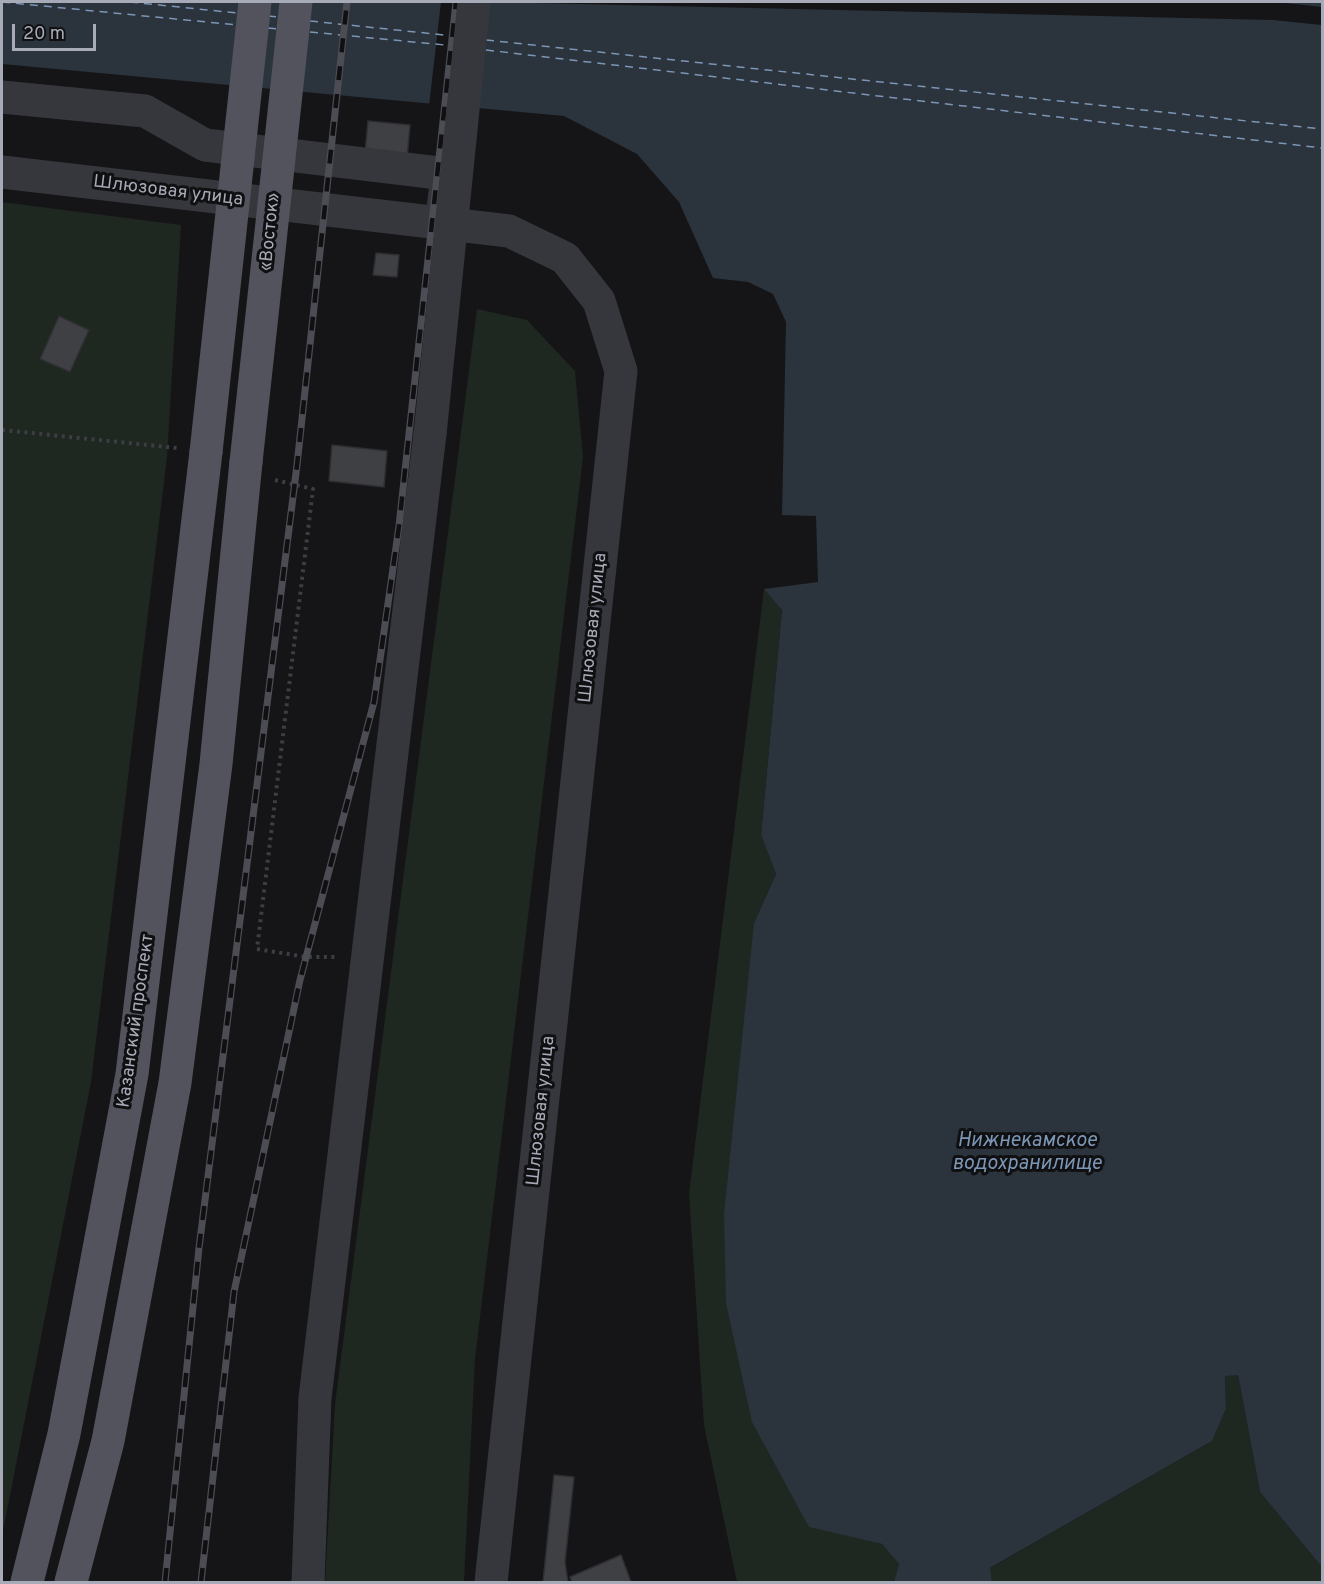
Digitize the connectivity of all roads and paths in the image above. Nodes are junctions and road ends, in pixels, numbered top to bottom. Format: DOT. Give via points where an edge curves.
graph roads {
  1 [pos="255,2"];
  2 [pos="296,2"];
  3 [pos="474,2"];
  4 [pos="2,97"];
  5 [pos="263,152"];
  6 [pos="2,172"];
  7 [pos="244,201"];
  8 [pos="441,224"];
  9 [pos="2,430"];
  10 [pos="193,450"];
  11 [pos="245,467"];
  12 [pos="337,957"];
  13 [pos="27,1582"];
  14 [pos="71,1582"];
  15 [pos="308,1582"];
  16 [pos="491,1582"];
  1 -- 10 [label="main road, bridge"];
  2 -- 11 [label="main road, «Восток», bridge"];
  3 -- 15 [label="street, bridge" via="430,434 315,1398"];
  4 -- 5 [label="street" via="145,111 205,145"];
  5 -- 7 [label="street" via="249,165"];
  5 -- 8 [label="street" via="447,174"];
  6 -- 7 [label="street, Шлюзовая улица"];
  7 -- 8 [label="street, Шлюзовая улица"];
  8 -- 16 [label="street, Шлюзовая улица" via="509,231 565,258 599,301 621,371"];
  9 -- 10 [label="path"];
  10 -- 13 [label="main road, Казанский проспект" via="132,1074 64,1434"];
  11 -- 12 [label="path" via="313,489 257,949 306,957"];
  11 -- 14 [label="main road" via="216,764 175,1083 108,1441"];
}
